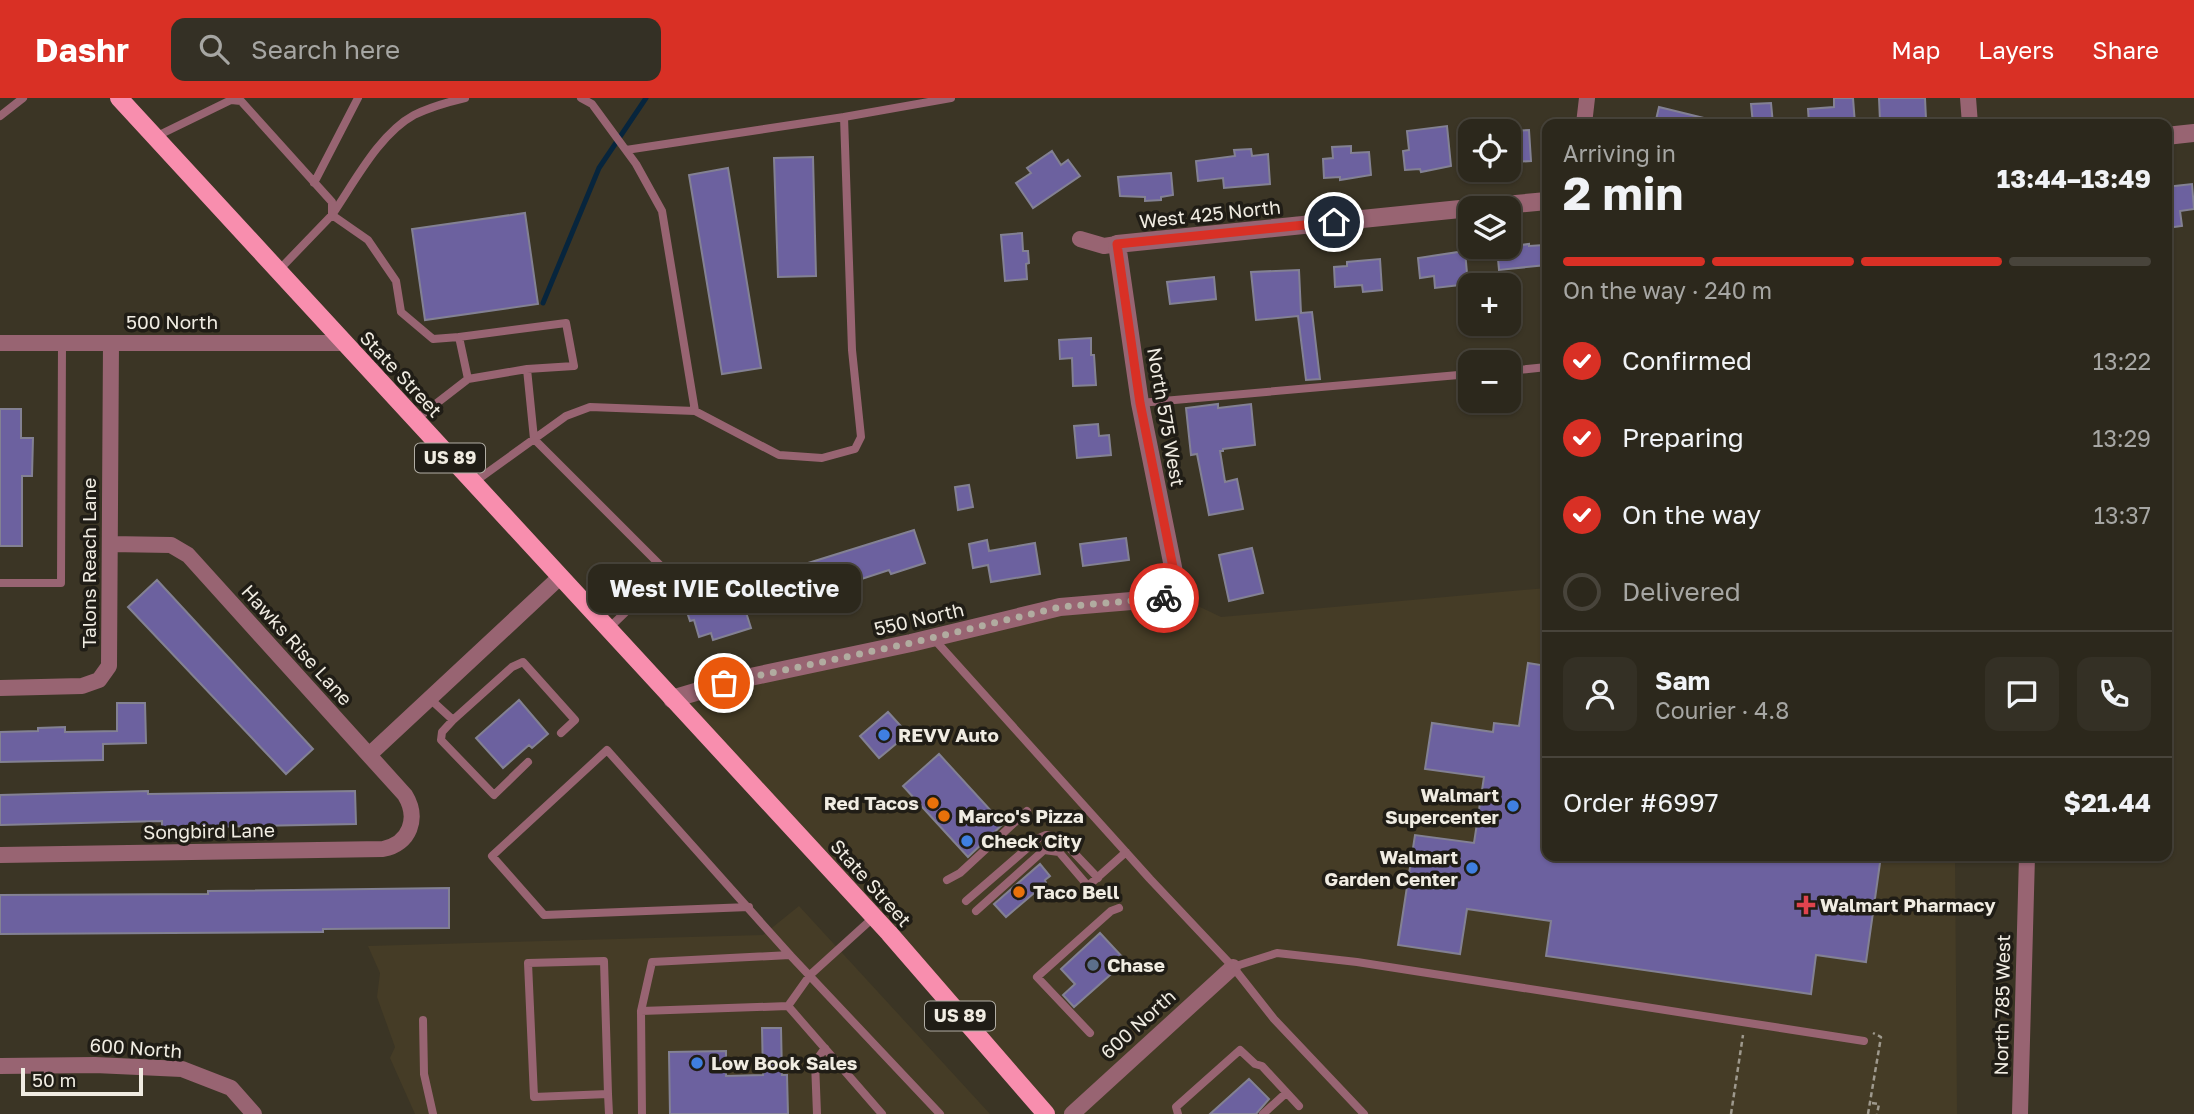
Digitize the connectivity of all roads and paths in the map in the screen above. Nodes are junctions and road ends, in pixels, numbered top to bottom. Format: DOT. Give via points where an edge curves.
graph roads {
  1 [pos="23,98"];
  2 [pos="120,98"];
  3 [pos="358,98"];
  4 [pos="466,98"];
  5 [pos="581,98"];
  6 [pos="951,98"];
  7 [pos="1587,98"];
  8 [pos="1968,98"];
  9 [pos="245,99"];
  10 [pos="0,116"];
  11 [pos="844,117"];
  12 [pos="1585,119"];
  13 [pos="1970,119"];
  14 [pos="2194,133"];
  15 [pos="2172,135"];
  16 [pos="155,137"];
  17 [pos="626,150"];
  18 [pos="314,183"];
  19 [pos="1542,201"];
  20 [pos="1521,203"];
  21 [pos="1458,209"];
  22 [pos="332,215"];
  23 [pos="1080,239"];
  24 [pos="1117,244"];
  25 [pos="278,271"];
  26 [pos="459,337"];
  27 [pos="0,343"];
  28 [pos="62,343"];
  29 [pos="111,343"];
  30 [pos="344,343"];
  31 [pos="1542,368"];
  32 [pos="527,369"];
  33 [pos="1521,370"];
  34 [pos="1458,375"];
  35 [pos="468,379"];
  36 [pos="1140,403"];
  37 [pos="695,411"];
  38 [pos="415,420"];
  39 [pos="534,439"];
  40 [pos="473,483"];
  41 [pos="110,544"];
  42 [pos="560,577"];
  43 [pos="0,583"];
  44 [pos="1179,597"];
  45 [pos="608,629"];
  46 [pos="932,638"];
  47 [pos="0,688"];
  48 [pos="429,698"];
  49 [pos="672,699"];
  50 [pos="453,720"];
  51 [pos="561,733"];
  52 [pos="369,755"];
  53 [pos="528,762"];
  54 [pos="1027,811"];
  55 [pos="410,830"];
  56 [pos="1126,852"];
  57 [pos="0,855"];
  58 [pos="2027,861"];
  59 [pos="1098,878"];
  60 [pos="947,880"];
  61 [pos="966,901"];
  62 [pos="749,907"];
  63 [pos="1119,908"];
  64 [pos="975,911"];
  65 [pos="874,917"];
  66 [pos="790,956"];
  67 [pos="1233,967"];
  68 [pos="810,975"];
  69 [pos="788,1006"];
  70 [pos="641,1010"];
  71 [pos="423,1020"];
  72 [pos="1745,1021"];
  73 [pos="1866,1030"];
  74 [pos="1090,1033"];
  75 [pos="1864,1041"];
  76 [pos="825,1048"];
  77 [pos="0,1066"];
  78 [pos="1286,1093"];
  79 [pos="608,1094"];
  80 [pos="1870,1102"];
  81 [pos="1298,1106"];
  82 [pos="254,1114"];
  83 [pos="433,1114"];
  84 [pos="609,1114"];
  85 [pos="642,1114"];
  86 [pos="817,1114"];
  87 [pos="882,1114"];
  88 [pos="940,1114"];
  89 [pos="1046,1114"];
  90 [pos="1072,1114"];
  91 [pos="1178,1114"];
  92 [pos="1263,1114"];
  93 [pos="1364,1114"];
  94 [pos="1731,1114"];
  95 [pos="1868,1114"];
  96 [pos="1877,1114"];
  97 [pos="2020,1114"];
  1 -- 10 [label="lane"];
  2 -- 16 [label="main road, State Street / US 89"];
  3 -- 18 [label="lane"];
  4 -- 22 [label="lane" via="412,116 386,137"];
  5 -- 17 [label="lane" via="592,104"];
  6 -- 11 [label="lane"];
  7 -- 12 [label="street"];
  8 -- 13 [label="street"];
  9 -- 16 [label="lane" via="231,100"];
  9 -- 18 [label="lane"];
  11 -- 17 [label="lane"];
  11 -- 37 [label="lane" via="852,350 861,437 855,449 822,458 779,455"];
  14 -- 15 [label="street"];
  16 -- 25 [label="main road, State Street / US 89"];
  17 -- 37 [label="lane" via="662,211"];
  18 -- 22 [label="lane" via="332,202"];
  19 -- 20 [label="street, West 425 North"];
  21 -- 24 [label="street, West 425 North"];
  22 -- 25 [label="lane"];
  22 -- 26 [label="lane" via="368,240 396,281 401,312 433,339"];
  23 -- 24 [label="street, West 425 North" via="1104,246"];
  24 -- 36 [label="street, North 575 West"];
  25 -- 30 [label="main road, State Street / US 89"];
  26 -- 32 [label="lane" via="565,323 574,366"];
  26 -- 35 [label="lane"];
  27 -- 28 [label="street, 500 North"];
  28 -- 29 [label="street, 500 North"];
  28 -- 43 [label="lane" via="61,583"];
  29 -- 30 [label="street, 500 North"];
  29 -- 41 [label="street, Talons Reach Lane"];
  30 -- 38 [label="main road, State Street / US 89"];
  31 -- 33 [label="lane"];
  32 -- 35 [label="lane"];
  32 -- 39 [label="lane"];
  34 -- 36 [label="lane"];
  35 -- 38 [label="lane"];
  36 -- 44 [label="street, North 575 West"];
  37 -- 39 [label="lane" via="590,407 565,416"];
  38 -- 40 [label="main road, State Street / US 89"];
  39 -- 40 [label="lane"];
  39 -- 45 [label="lane" via="667,572"];
  40 -- 42 [label="main road, State Street / US 89"];
  41 -- 47 [label="street, Talons Reach Lane" via="110,658 105,673 82,686"];
  41 -- 52 [label="street, Hawks Rise Lane" via="163,544 183,551"];
  42 -- 45 [label="main road, State Street / US 89"];
  42 -- 48 [label="street"];
  44 -- 46 [label="street, 550 North" via="1060,607"];
  45 -- 49 [label="main road, State Street / US 89"];
  46 -- 49 [label="street, 550 North" via="736,680"];
  46 -- 56 [label="lane"];
  48 -- 50 [label="lane"];
  48 -- 52 [label="street"];
  49 -- 65 [label="main road, State Street / US 89"];
  50 -- 51 [label="lane" via="523,662 575,720"];
  50 -- 53 [label="lane" via="441,740 494,796"];
  52 -- 55 [label="street, Hawks Rise Lane" via="410,803"];
  54 -- 60 [label="lane"];
  55 -- 57 [label="street, Songbird Lane" via="397,844 383,849"];
  56 -- 59 [label="lane"];
  56 -- 67 [label="lane"];
  58 -- 97 [label="street, North 785 West"];
  59 -- 61 [label="lane" via="1059,837 1046,835"];
  59 -- 64 [label="lane" via="1088,886 1059,852 1044,850"];
  62 -- 62 [label="lane" via="607,750 492,856 544,915"];
  62 -- 66 [label="lane"];
  63 -- 74 [label="lane" via="1037,977"];
  65 -- 68 [label="lane"];
  65 -- 89 [label="main road, State Street / US 89"];
  66 -- 68 [label="lane"];
  66 -- 70 [label="lane" via="652,962"];
  67 -- 72 [label="lane" via="1277,953 1317,957"];
  67 -- 90 [label="street, 600 North"];
  67 -- 93 [label="lane" via="1274,1019"];
  68 -- 69 [label="lane"];
  68 -- 88 [label="lane"];
  69 -- 70 [label="lane"];
  69 -- 76 [label="lane"];
  70 -- 85 [label="lane"];
  71 -- 83 [label="lane" via="424,1074"];
  72 -- 75 [label="lane"];
  72 -- 94 [label="path"];
  73 -- 80 [label="path" via="1881,1037"];
  76 -- 86 [label="lane" via="815,1062"];
  76 -- 87 [label="lane"];
  77 -- 82 [label="street, 600 North" via="181,1069 231,1088"];
  78 -- 81 [label="lane"];
  78 -- 91 [label="lane" via="1240,1050 1176,1107"];
  78 -- 92 [label="lane"];
  79 -- 79 [label="lane" via="604,961 528,962 534,1097"];
  79 -- 84 [label="lane"];
  80 -- 95 [label="path"];
  80 -- 96 [label="path" via="1879,1104"];
}
